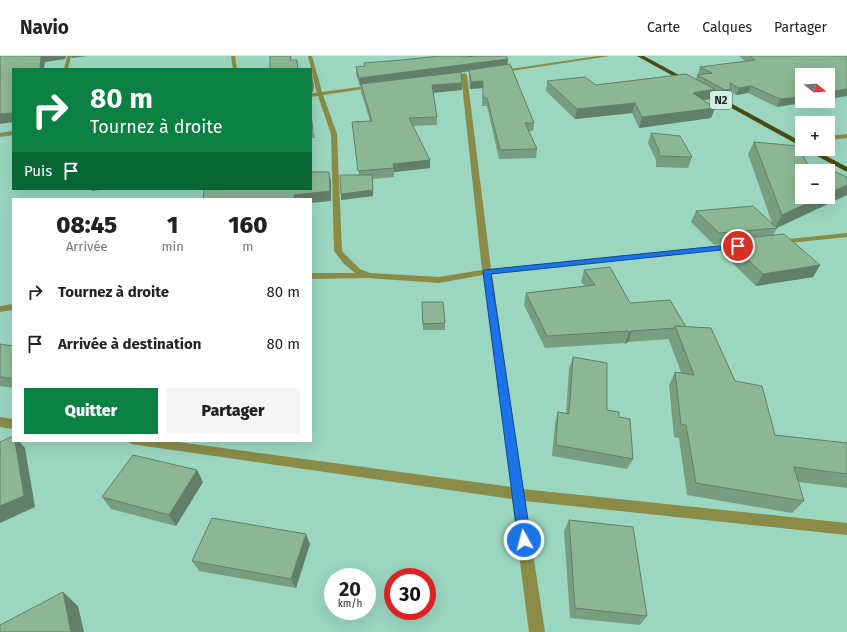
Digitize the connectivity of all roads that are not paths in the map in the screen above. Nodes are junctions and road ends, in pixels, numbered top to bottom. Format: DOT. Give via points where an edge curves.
graph roads {
  1 [pos="69,56"];
  2 [pos="233,56"];
  3 [pos="310,56"];
  4 [pos="608,56"];
  5 [pos="640,56"];
  6 [pos="66,68"];
  7 [pos="235,68"];
  8 [pos="494,71"];
  9 [pos="464,75"];
  10 [pos="380,86"];
  11 [pos="320,94"];
  12 [pos="312,95"];
  13 [pos="12,133"];
  14 [pos="0,135"];
  15 [pos="847,136"];
  16 [pos="835,137"];
  17 [pos="795,140"];
  18 [pos="821,156"];
  19 [pos="847,170"];
  20 [pos="847,235"];
  21 [pos="769,243"];
  22 [pos="745,245"];
  23 [pos="487,272"];
  24 [pos="312,276"];
  25 [pos="368,276"];
  26 [pos="12,307"];
  27 [pos="0,309"];
  28 [pos="0,422"];
  29 [pos="12,424"];
  30 [pos="142,442"];
  31 [pos="518,494"];
  32 [pos="847,529"];
  33 [pos="537,632"];
  1 -- 6 [label="street"];
  2 -- 7 [label="street"];
  3 -- 11 [label="street"];
  4 -- 8 [label="street"];
  5 -- 17 [label="highway, N2"];
  9 -- 23 [label="street"];
  10 -- 11 [label="street"];
  11 -- 12 [label="street"];
  11 -- 25 [label="street" via="334,134 338,251 357,271"];
  13 -- 14 [label="street"];
  15 -- 16 [label="street"];
  18 -- 19 [label="highway"];
  20 -- 21 [label="street"];
  22 -- 23 [label="street"];
  23 -- 25 [label="street" via="439,280"];
  23 -- 31 [label="street"];
  24 -- 25 [label="street"];
  26 -- 27 [label="street"];
  28 -- 29 [label="street"];
  30 -- 31 [label="street"];
  31 -- 32 [label="street"];
  31 -- 33 [label="street"];
}
